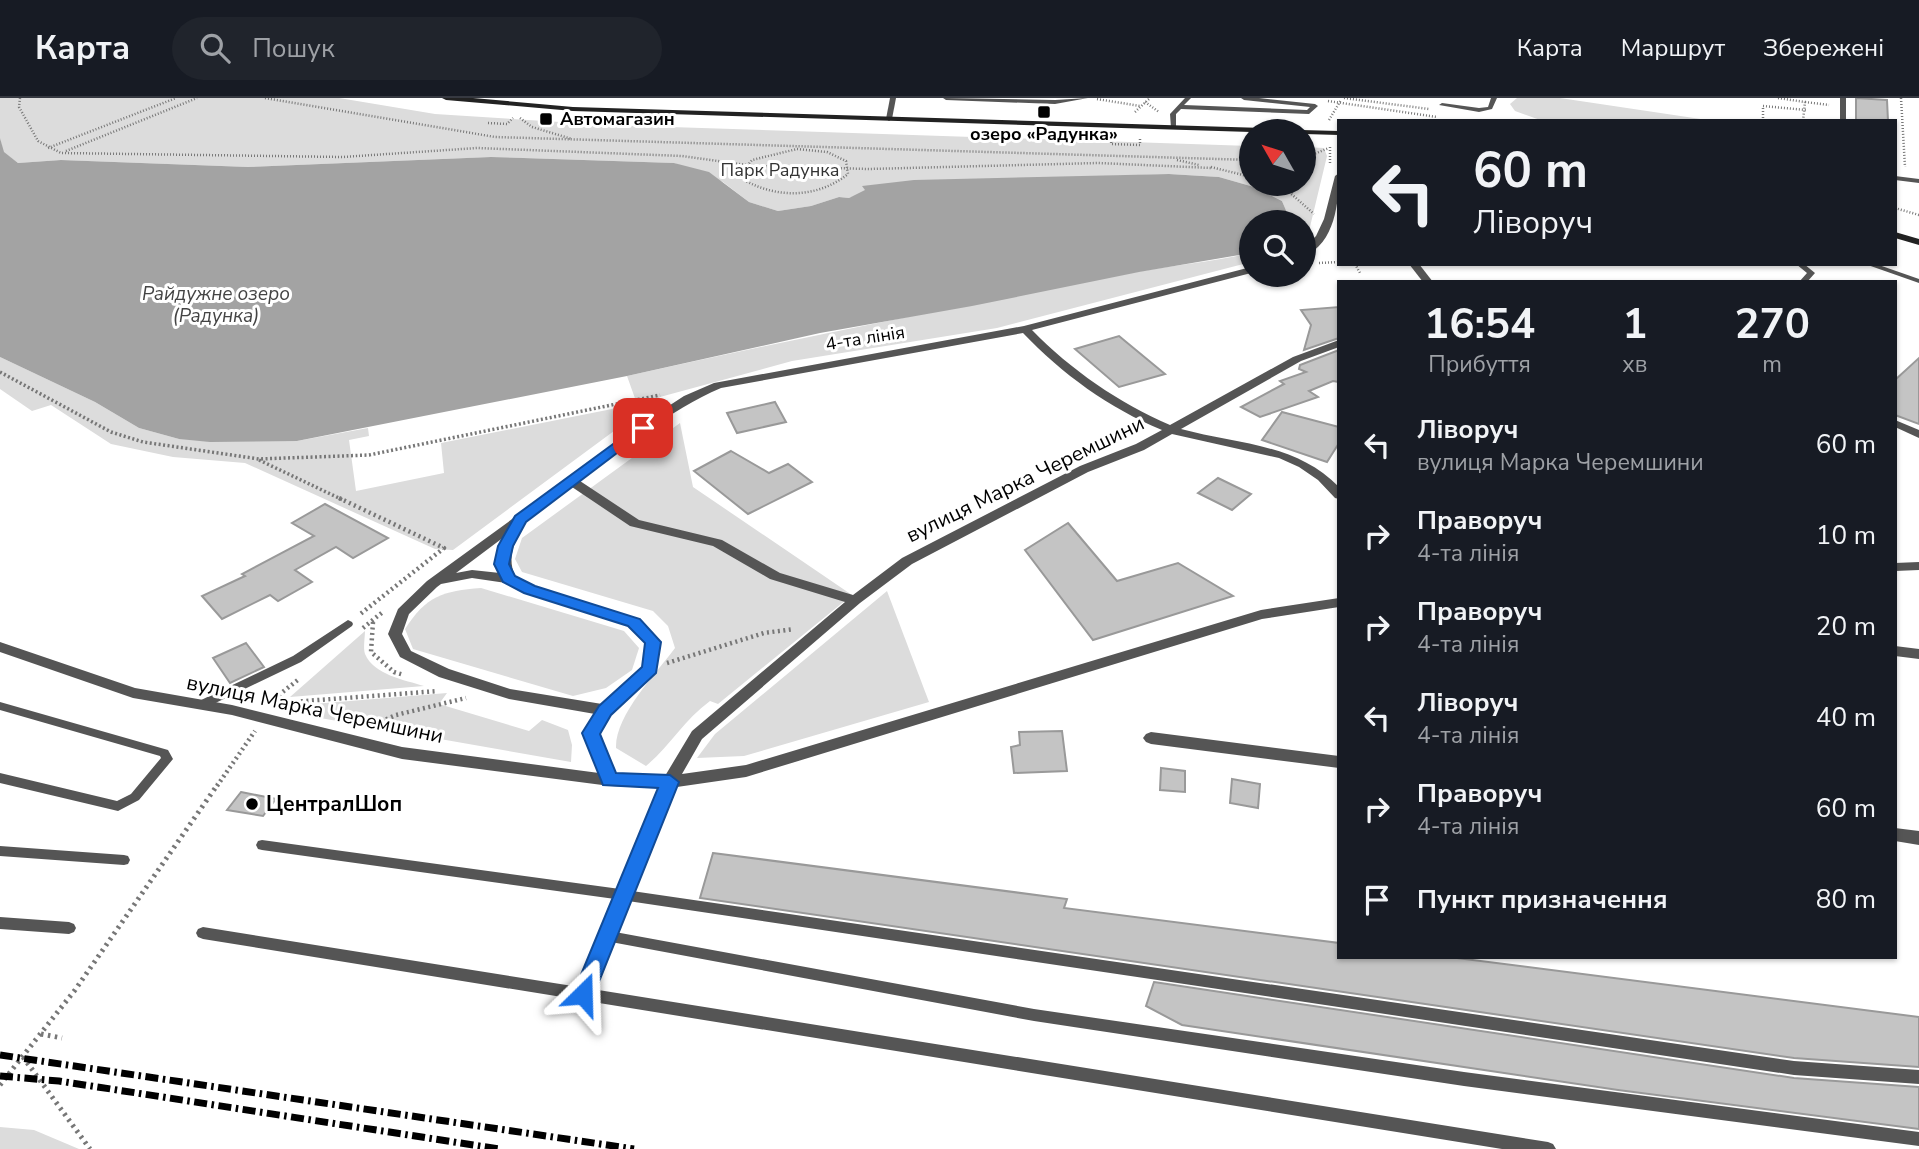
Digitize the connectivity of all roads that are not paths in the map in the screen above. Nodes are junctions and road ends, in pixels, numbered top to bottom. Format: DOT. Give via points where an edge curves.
graph roads {
  1 [pos="446,98"];
  2 [pos="893,98"];
  3 [pos="946,98"];
  4 [pos="1085,98"];
  5 [pos="1188,98"];
  6 [pos="1244,98"];
  7 [pos="1494,98"];
  8 [pos="1843,98"];
  9 [pos="483,100"];
  10 [pos="1442,105"];
  11 [pos="1180,107"];
  12 [pos="889,119"];
  13 [pos="1843,119"];
  14 [pos="1173,127"];
  15 [pos="1239,129"];
  16 [pos="1316,133"];
  17 [pos="1337,134"];
  18 [pos="1897,178"];
  19 [pos="1919,181"];
  20 [pos="1337,185"];
  21 [pos="1328,226"];
  22 [pos="1337,228"];
  23 [pos="1897,236"];
  24 [pos="1316,242"];
  25 [pos="1919,242"];
  26 [pos="1416,266"];
  27 [pos="1802,266"];
  28 [pos="1874,266"];
  29 [pos="1239,273"];
  30 [pos="1426,280"];
  31 [pos="1805,280"];
  32 [pos="1919,281"];
  33 [pos="1025,329"];
  34 [pos="1337,344"];
  35 [pos="1897,424"];
  36 [pos="1172,430"];
  37 [pos="1919,434"];
  38 [pos="571,481"];
  39 [pos="1337,492"];
  40 [pos="520,519"];
  41 [pos="1919,566"];
  42 [pos="1897,567"];
  43 [pos="509,579"];
  44 [pos="432,584"];
  45 [pos="855,600"];
  46 [pos="1337,602"];
  47 [pos="348,624"];
  48 [pos="0,647"];
  49 [pos="1897,651"];
  50 [pos="1919,654"];
  51 [pos="201,705"];
  52 [pos="0,706"];
  53 [pos="605,710"];
  54 [pos="1151,738"];
  55 [pos="1337,762"];
  56 [pos="0,778"];
  57 [pos="610,780"];
  58 [pos="670,782"];
  59 [pos="1897,834"];
  60 [pos="1919,838"];
  61 [pos="262,845"];
  62 [pos="0,851"];
  63 [pos="124,860"];
  64 [pos="624,895"];
  65 [pos="0,923"];
  66 [pos="69,929"];
  67 [pos="203,933"];
  68 [pos="607,936"];
  69 [pos="583,994"];
  70 [pos="1919,1077"];
  71 [pos="1919,1139"];
  72 [pos="1548,1149"];
  1 -- 9 [label="street"];
  2 -- 12 [label="lane"];
  3 -- 4 [label="lane" via="1065,102"];
  5 -- 11 [label="lane"];
  6 -- 11 [label="lane" via="1315,106 1308,112"];
  7 -- 10 [label="lane" via="1490,108 1483,110"];
  8 -- 13 [label="lane"];
  9 -- 12 [label="street" via="573,108"];
  11 -- 14 [label="lane" via="1173,114"];
  12 -- 14 [label="street"];
  14 -- 15 [label="street"];
  16 -- 17 [label="street"];
  18 -- 19 [label="lane"];
  20 -- 21 [label="street"];
  21 -- 22 [label="street"];
  21 -- 24 [label="street"];
  23 -- 25 [label="street"];
  26 -- 30 [label="street"];
  27 -- 31 [label="lane" via="1811,273"];
  28 -- 32 [label="lane"];
  29 -- 33 [label="street, 4-та лінія"];
  33 -- 36 [label="street" via="1063,363 1142,418"];
  33 -- 38 [label="street, 4-та лінія" via="718,385 688,398"];
  34 -- 36 [label="street, вулиця Марка Черемшини" via="1285,366"];
  35 -- 37 [label="street"];
  36 -- 39 [label="street" via="1289,457 1310,467"];
  36 -- 45 [label="street, вулиця Марка Черемшини" via="1084,469 907,561"];
  38 -- 40 [label="street, 4-та лінія"];
  38 -- 45 [label="street" via="635,523 717,543 775,576"];
  40 -- 43 [label="street, 4-та лінія" via="503,555"];
  40 -- 44 [label="street, 4-та лінія"];
  41 -- 42 [label="street"];
  43 -- 44 [label="street, 4-та лінія" via="472,574"];
  43 -- 53 [label="street, 4-та лінія" via="634,623 653,642 650,669"];
  44 -- 53 [label="street, 4-та лінія" via="403,612 395,634 405,654 443,673 509,694"];
  45 -- 58 [label="street, вулиця Марка Черемшини" via="697,735"];
  46 -- 58 [label="street, вулиця Марка Черемшини" via="1261,615 746,771"];
  47 -- 51 [label="lane" via="298,659"];
  48 -- 51 [label="street, вулиця Марка Черемшини" via="133,693"];
  49 -- 50 [label="street"];
  51 -- 57 [label="street, вулиця Марка Черемшини" via="402,753"];
  52 -- 56 [label="lane" via="164,753 167,759 135,797 118,806"];
  53 -- 57 [label="street" via="591,733"];
  54 -- 55 [label="street"];
  57 -- 58 [label="street, вулиця Марка Черемшини"];
  58 -- 64 [label="lane"];
  59 -- 60 [label="street"];
  61 -- 64 [label="lane"];
  62 -- 63 [label="lane"];
  64 -- 68 [label="lane"];
  64 -- 70 [label="lane" via="1780,1066"];
  65 -- 66 [label="lane"];
  67 -- 69 [label="lane"];
  68 -- 69 [label="lane"];
  68 -- 71 [label="lane" via="1034,1015 1464,1079"];
  69 -- 72 [label="lane"];
}
